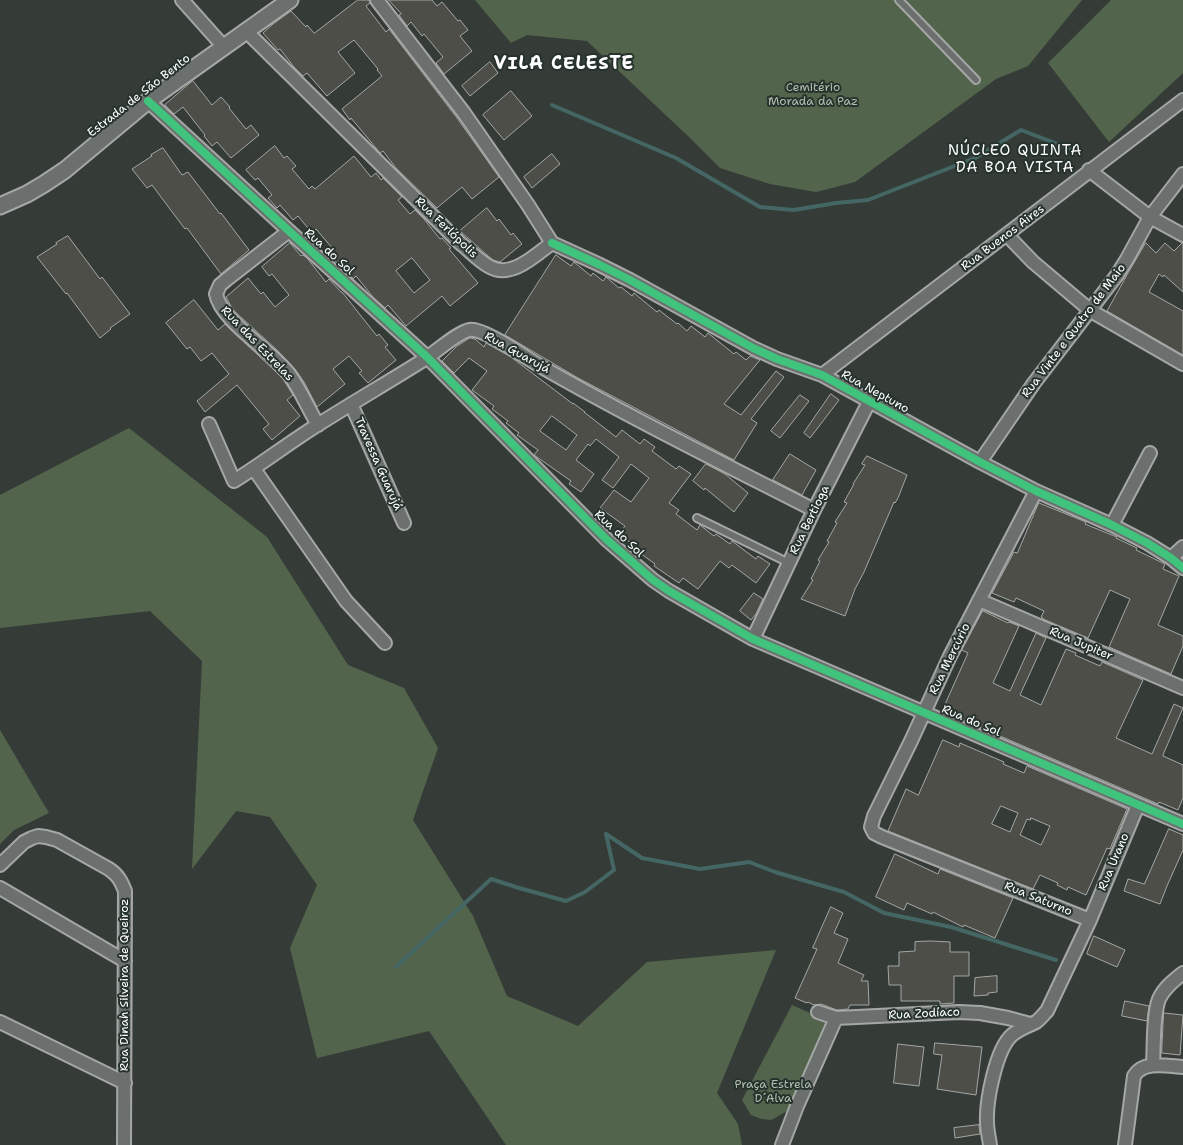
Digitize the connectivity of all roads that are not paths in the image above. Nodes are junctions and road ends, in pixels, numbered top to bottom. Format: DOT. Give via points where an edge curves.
graph roads {
  1 [pos="182,0"];
  2 [pos="290,0"];
  3 [pos="377,0"];
  4 [pos="900,0"];
  5 [pos="246,31"];
  6 [pos="224,47"];
  7 [pos="976,80"];
  8 [pos="1183,100"];
  9 [pos="148,101"];
  10 [pos="1089,170"];
  11 [pos="1183,174"];
  12 [pos="0,206"];
  13 [pos="1150,217"];
  14 [pos="289,231"];
  15 [pos="1007,235"];
  16 [pos="1183,235"];
  17 [pos="552,243"];
  18 [pos="1091,311"];
  19 [pos="427,357"];
  20 [pos="1183,364"];
  21 [pos="822,375"];
  22 [pos="869,402"];
  23 [pos="351,404"];
  24 [pos="209,424"];
  25 [pos="318,425"];
  26 [pos="1150,452"];
  27 [pos="980,462"];
  28 [pos="254,469"];
  29 [pos="1036,491"];
  30 [pos="814,510"];
  31 [pos="697,518"];
  32 [pos="404,523"];
  33 [pos="1112,525"];
  34 [pos="1183,547"];
  35 [pos="1171,558"];
  36 [pos="789,563"];
  37 [pos="1183,568"];
  38 [pos="979,600"];
  39 [pos="753,639"];
  40 [pos="385,643"];
  41 [pos="1183,688"];
  42 [pos="923,712"];
  43 [pos="1138,805"];
  44 [pos="1183,824"];
  45 [pos="872,830"];
  46 [pos="0,865"];
  47 [pos="0,888"];
  48 [pos="1090,920"];
  49 [pos="125,961"];
  50 [pos="1183,973"];
  51 [pos="818,1012"];
  52 [pos="836,1018"];
  53 [pos="0,1022"];
  54 [pos="1030,1024"];
  55 [pos="1154,1065"];
  56 [pos="1183,1066"];
  57 [pos="125,1083"];
  58 [pos="124,1145"];
  59 [pos="782,1145"];
  60 [pos="990,1145"];
  61 [pos="1126,1145"];
  1 -- 6 [label="street"];
  2 -- 5 [label="street, Estrada de São Bento"];
  3 -- 17 [label="street" via="464,113"];
  4 -- 7 [label="lane"];
  5 -- 6 [label="street, Estrada de São Bento"];
  5 -- 17 [label="street, Rua Ferlópolis" via="480,260 497,270 510,270"];
  6 -- 9 [label="street, Estrada de São Bento"];
  8 -- 10 [label="street, Rua Buenos Aires"];
  9 -- 12 [label="street, Estrada de São Bento" via="58,175"];
  9 -- 14 [label="street, Rua do Sol"];
  10 -- 13 [label="street"];
  10 -- 15 [label="street, Rua Buenos Aires"];
  11 -- 13 [label="street, Rua Vinte e Quatro de Maio"];
  13 -- 16 [label="street"];
  13 -- 18 [label="street, Rua Vinte e Quatro de Maio" via="1128,259"];
  14 -- 19 [label="street, Rua do Sol"];
  14 -- 25 [label="street, Rua das Estrelas" via="220,285 216,294 219,305 229,317 289,373"];
  15 -- 18 [label="street" via="1033,262"];
  15 -- 21 [label="street, Rua Buenos Aires"];
  17 -- 21 [label="street, Rua Neptuno" via="630,280 753,348"];
  18 -- 20 [label="street"];
  18 -- 27 [label="street, Rua Vinte e Quatro de Maio" via="1034,383"];
  19 -- 23 [label="street, Rua Guarujá"];
  19 -- 30 [label="street, Rua Guarujá" via="460,334 479,331 652,427"];
  19 -- 39 [label="street, Rua do Sol" via="632,562 669,591"];
  21 -- 22 [label="street, Rua Neptuno"];
  22 -- 27 [label="street, Rua Neptuno"];
  22 -- 30 [label="street, Rua Bertioga"];
  23 -- 25 [label="street, Rua Guarujá"];
  23 -- 32 [label="street, Travessa Guarujá"];
  24 -- 28 [label="street, Rua Guarujá" via="234,481"];
  25 -- 28 [label="street, Rua Guarujá"];
  26 -- 33 [label="street"];
  27 -- 29 [label="street, Rua Neptuno"];
  28 -- 40 [label="street" via="346,601"];
  29 -- 33 [label="street, Rua Neptuno"];
  29 -- 38 [label="street, Rua Mercúrio"];
  30 -- 36 [label="street, Rua Bertioga"];
  31 -- 36 [label="lane"];
  33 -- 35 [label="street, Rua Neptuno"];
  34 -- 35 [label="street"];
  35 -- 37 [label="street, Rua Neptuno"];
  36 -- 39 [label="street, Rua Bertioga"];
  38 -- 41 [label="street, Rua Jupiter"];
  38 -- 42 [label="street, Rua Mercúrio"];
  39 -- 42 [label="street, Rua do Sol"];
  42 -- 43 [label="street, Rua do Sol"];
  42 -- 45 [label="street, Rua Mercúrio" via="874,816"];
  43 -- 44 [label="street, Rua do Sol"];
  43 -- 48 [label="street, Rua Urano"];
  45 -- 48 [label="street, Rua Saturno" via="882,837"];
  46 -- 49 [label="street, Rua Dinah Silveira de Queiroz" via="24,842 38,836 57,840 117,874 125,891"];
  47 -- 49 [label="street"];
  48 -- 54 [label="street" via="1047,1011"];
  49 -- 57 [label="street, Rua Dinah Silveira de Queiroz"];
  50 -- 55 [label="street" via="1160,997"];
  51 -- 52 [label="street, Rua Zodíaco"];
  52 -- 54 [label="street, Rua Zodíaco" via="980,1012"];
  52 -- 59 [label="street"];
  53 -- 57 [label="street"];
  54 -- 60 [label="street" via="1010,1036 997,1062 988,1102"];
  55 -- 56 [label="street"];
  55 -- 61 [label="street" via="1138,1070 1134,1076"];
  57 -- 58 [label="street, Rua Dinah Silveira de Queiroz"];
}
